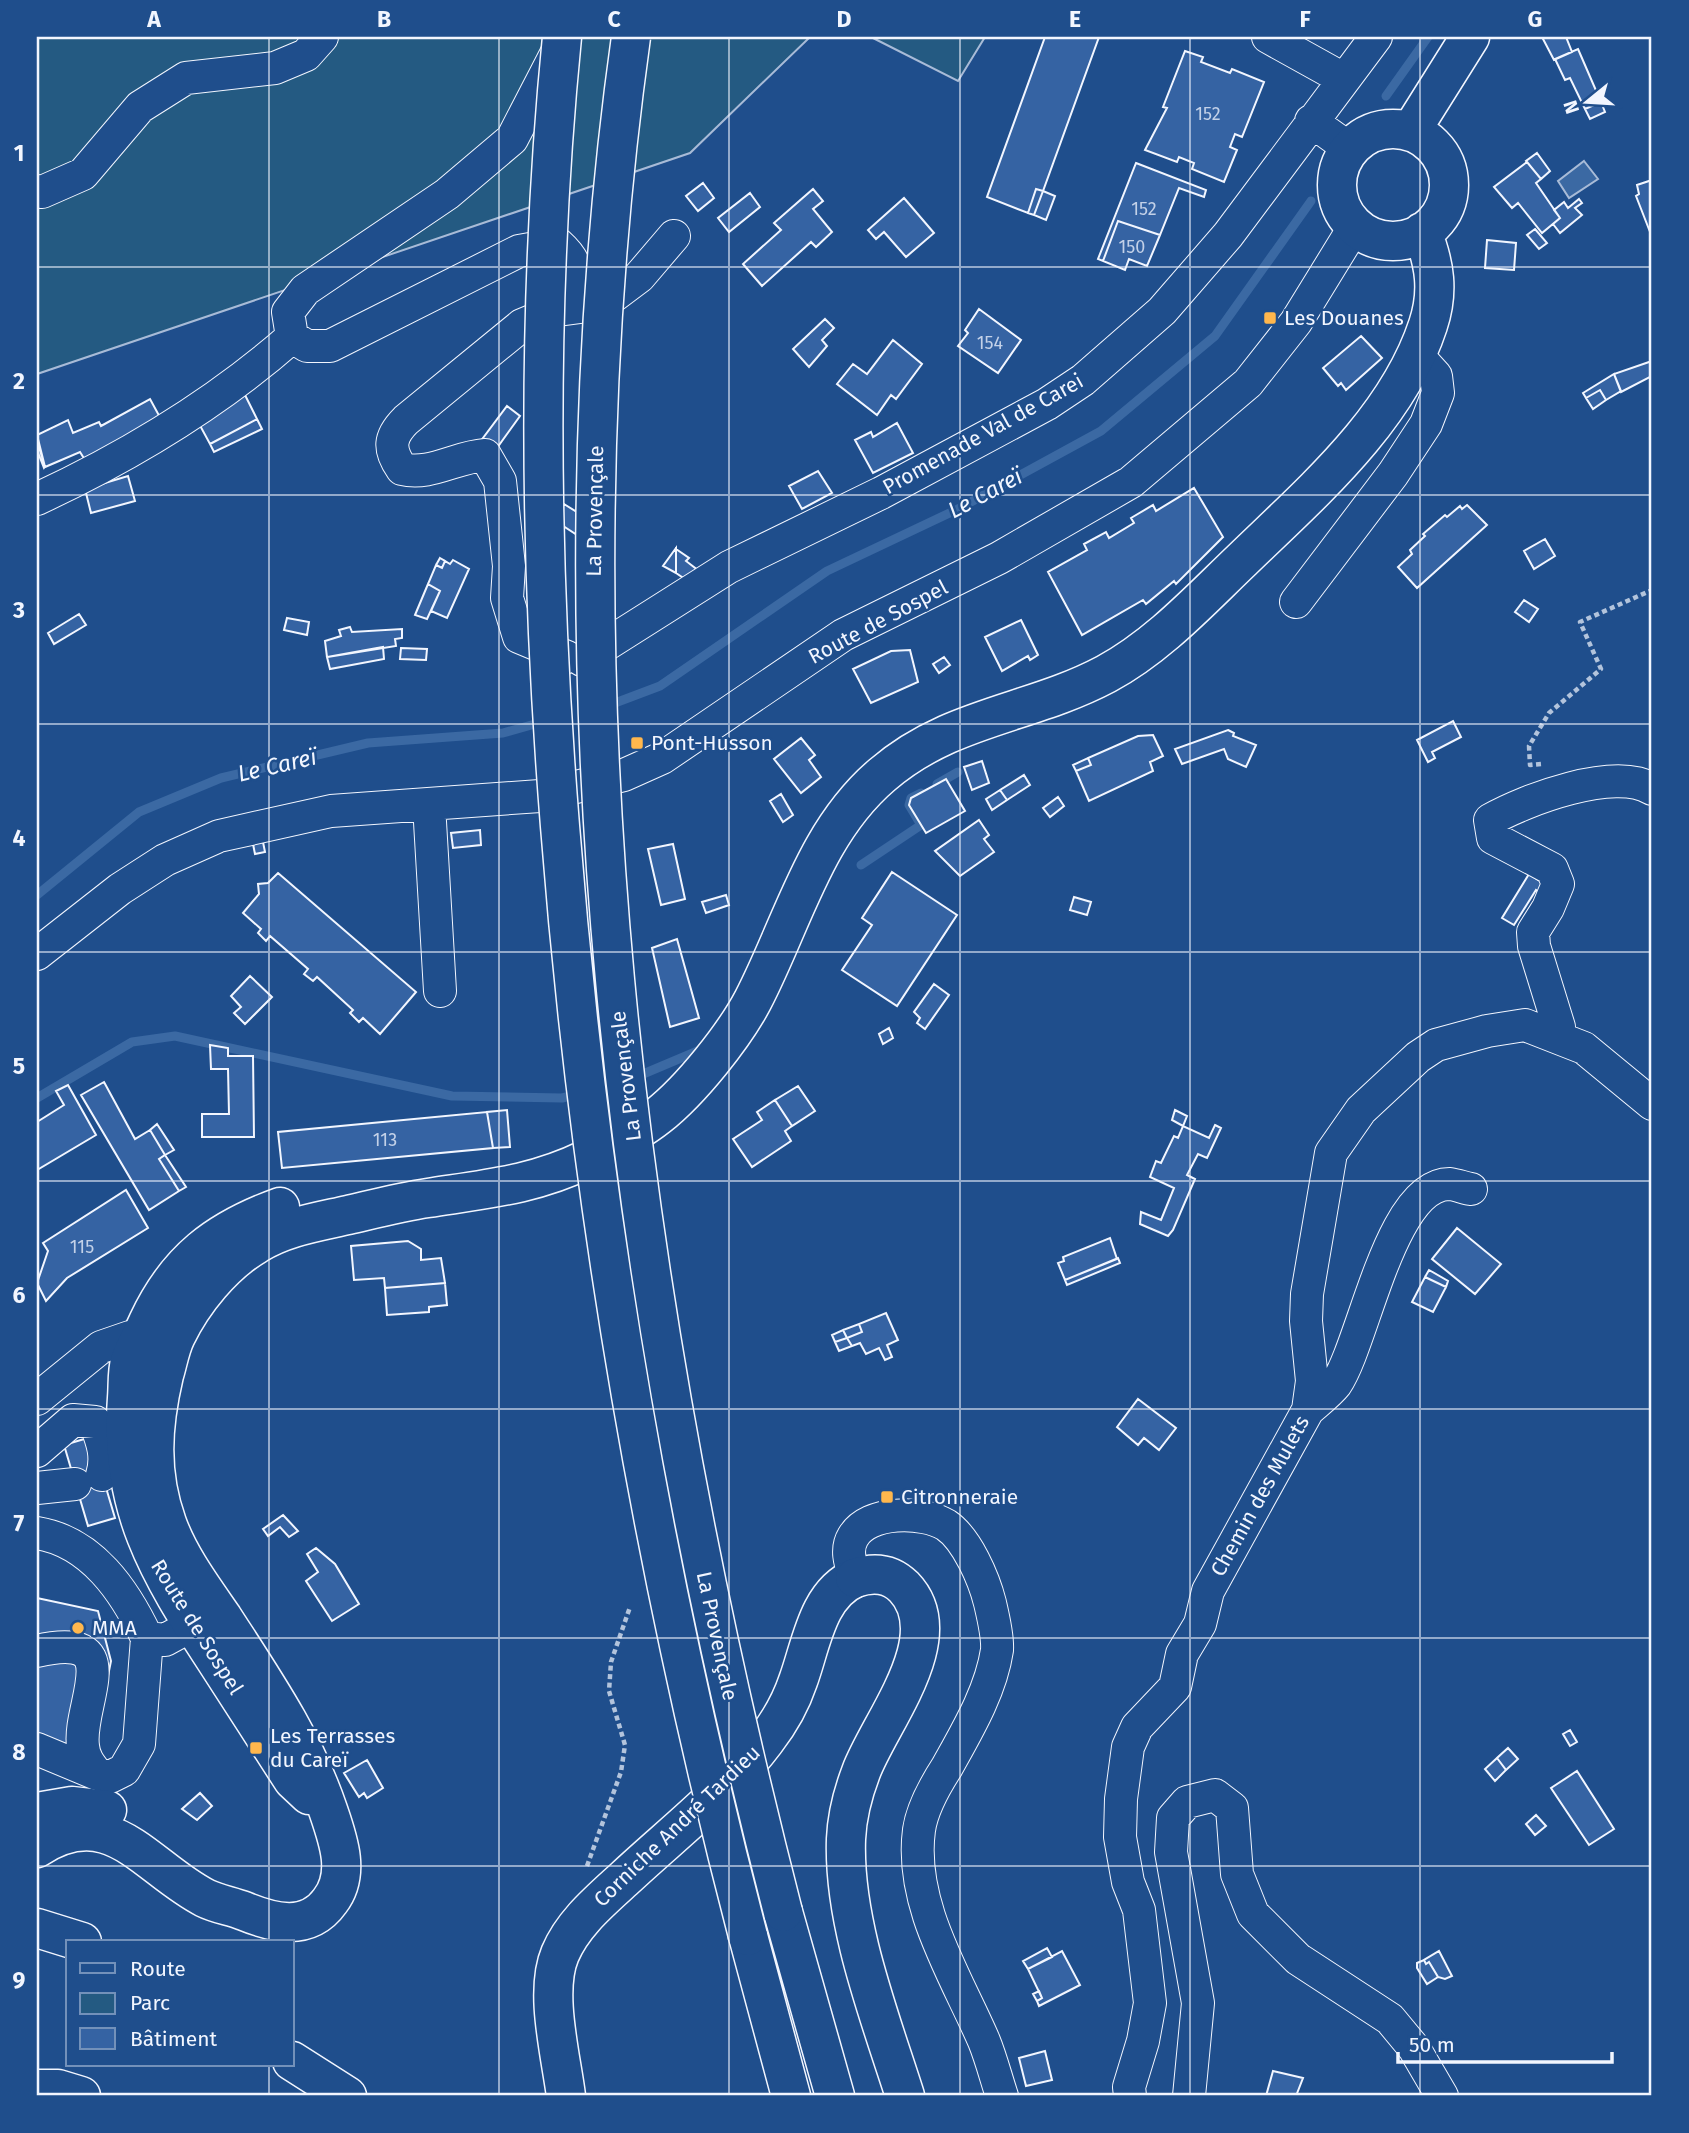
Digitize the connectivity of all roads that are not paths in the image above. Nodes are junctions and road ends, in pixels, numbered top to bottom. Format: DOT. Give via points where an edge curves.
graph roads {
  1 [pos="322,37"];
  2 [pos="563,37"];
  3 [pos="631,37"];
  4 [pos="1268,37"];
  5 [pos="1376,37"];
  6 [pos="1470,37"];
  7 [pos="1341,82"];
  8 [pos="1311,121"];
  9 [pos="1411,131"];
  10 [pos="1350,149"];
  11 [pos="37,191"];
  12 [pos="1355,226"];
  13 [pos="1422,232"];
  14 [pos="674,236"];
  15 [pos="558,310"];
  16 [pos="292,337"];
  17 [pos="1416,354"];
  18 [pos="37,499"];
  19 [pos="1296,602"];
  20 [pos="582,659"];
  21 [pos="582,788"];
  22 [pos="1652,789"];
  23 [pos="429,805"];
  24 [pos="37,954"];
  25 [pos="439,991"];
  26 [pos="1559,1038"];
  27 [pos="1652,1104"];
  28 [pos="1471,1189"];
  29 [pos="156,1342"];
  30 [pos="37,1399"];
  31 [pos="1308,1410"];
  32 [pos="37,1451"];
  33 [pos="37,1488"];
  34 [pos="37,1533"];
  35 [pos="855,1578"];
  36 [pos="192,1624"];
  37 [pos="147,1638"];
  38 [pos="37,1651"];
  39 [pos="284,1712"];
  40 [pos="37,1749"];
  41 [pos="97,1774"];
  42 [pos="37,1812"];
  43 [pos="331,1816"];
  44 [pos="37,1848"];
  45 [pos="244,1911"];
  46 [pos="294,2062"];
  47 [pos="37,2089"];
  48 [pos="81,2096"];
  49 [pos="347,2096"];
  50 [pos="566,2096"];
  51 [pos="791,2096"];
  52 [pos="835,2096"];
  53 [pos="905,2096"];
  54 [pos="1002,2096"];
  55 [pos="1130,2096"];
  56 [pos="1189,2096"];
  57 [pos="1443,2096"];
  1 -- 11 [label="street" via="306,55 275,68 186,78 140,107 83,174"];
  2 -- 16 [label="street" via="512,139 447,194 305,290 288,312"];
  2 -- 51 [label="main road, La Provençale, bridge" via="549,225 545,523 550,688 565,897 596,1170 635,1427 692,1707"];
  3 -- 52 [label="main road, La Provençale, bridge" via="607,238 595,487 603,836 623,1063 670,1399 729,1692 783,1912"];
  4 -- 7 [label="street" via="1332,72"];
  5 -- 7 [label="street, Promenade Val de Carei"];
  6 -- 9 [label="main road"];
  7 -- 8 [label="street, Promenade Val de Carei"];
  8 -- 10 [label="street"];
  8 -- 20 [label="street, Promenade Val de Carei" via="1228,235 1162,311 1083,380 881,493 729,567"];
  9 -- 10 [label="main road" via="1377,131"];
  9 -- 13 [label="main road" via="1438,152 1449,185 1442,212"];
  10 -- 12 [label="main road" via="1337,183 1342,206"];
  12 -- 13 [label="main road" via="1388,240 1412,238"];
  12 -- 21 [label="street, Route de Sospel" via="1296,322 1248,383 1131,482 999,558 843,635 662,758"];
  13 -- 17 [label="main road, Route de Sospel" via="1433,259 1434,301"];
  14 -- 15 [label="street" via="639,277 615,295 588,306"];
  15 -- 16 [label="street" via="573,291 577,272 570,254 558,244 519,251 330,346 307,346"];
  15 -- 20 [label="street" via="508,334 395,430 390,443 402,469 417,473 485,455 500,481 509,566 507,598 519,637"];
  16 -- 18 [label="street" via="168,429"];
  17 -- 19 [label="street" via="1436,376 1438,393 1426,424"];
  17 -- 29 [label="main road, Route de Sospel" via="1372,427 1319,485 1129,661 1097,679 984,719 915,750 868,788 832,832 750,1007 710,1060 658,1116 585,1160 505,1189 424,1198 294,1227 258,1243 228,1266"];
  20 -- 21 [label="street"];
  21 -- 23 [label="street, Route de Sospel"];
  22 -- 26 [label="street" via="1621,780 1594,784 1519,804 1490,820 1493,838 1552,869 1558,884 1533,932"];
  23 -- 24 [label="street, Route de Sospel" via="331,811 219,836 164,860"];
  23 -- 25 [label="street"];
  26 -- 27 [label="street, Chemin des Mulets" via="1584,1048"];
  26 -- 31 [label="street, Chemin des Mulets" via="1525,1025 1436,1045 1361,1110 1331,1153 1307,1294 1312,1381"];
  28 -- 31 [label="street" via="1448,1184 1409,1208 1336,1384"];
  29 -- 30 [label="street" via="130,1337 101,1347"];
  29 -- 36 [label="main road, Route de Sospel" via="131,1360 125,1419 130,1480 153,1558"];
  29 -- 39 [label="main road, Route de Sospel" via="154,1465 168,1526"];
  31 -- 55 [label="street, Chemin des Mulets" via="1208,1591 1200,1623 1182,1654 1175,1687 1137,1727 1128,1746 1120,1837 1128,1882 1139,1910 1150,2003"];
  32 -- 33 [label="street" via="73,1420 95,1422 106,1463 89,1480"];
  34 -- 37 [label="street" via="76,1546 118,1585"];
  35 -- 50 [label="main road, Corniche André Tardieu" via="840,1586 824,1608 798,1683 765,1741 733,1777 589,1912 566,1941 553,1992"];
  35 -- 53 [label="main road" via="880,1574 896,1580 915,1602 920,1623 905,1687 861,1770 846,1838 849,1883 868,1978"];
  35 -- 54 [label="street" via="848,1557 853,1537 868,1522 918,1515 947,1525 973,1556 989,1601 997,1648 968,1731 937,1783 919,1829 920,1876 935,1934 985,2043"];
  36 -- 37 [label="street" via="165,1640"];
  36 -- 39 [label="street" via="205,1624 262,1705"];
  36 -- 43 [label="main road, Route de Sospel" via="293,1780"];
  37 -- 41 [label="street" via="139,1744 124,1770 110,1777"];
  38 -- 41 [label="street" via="72,1646 84,1652 90,1663 94,1682 82,1744 85,1759"];
  39 -- 43 [label="main road, Route de Sospel" via="314,1768"];
  40 -- 41 [label="street"];
  42 -- 45 [label="main road" via="95,1807 138,1821 215,1876"];
  43 -- 45 [label="main road, Route de Sospel" via="342,1860 335,1896 325,1908 306,1920 283,1924"];
  44 -- 45 [label="main road, Route de Sospel" via="58,1835 85,1830 110,1834 204,1897"];
  46 -- 49 [label="main road"];
  47 -- 48 [label="main road" via="58,2088"];
  56 -- 57 [label="street" via="1198,2003 1171,1852 1172,1818 1187,1801 1215,1794 1232,1808 1237,1874 1253,1914 1298,1959 1390,2019"];
}
